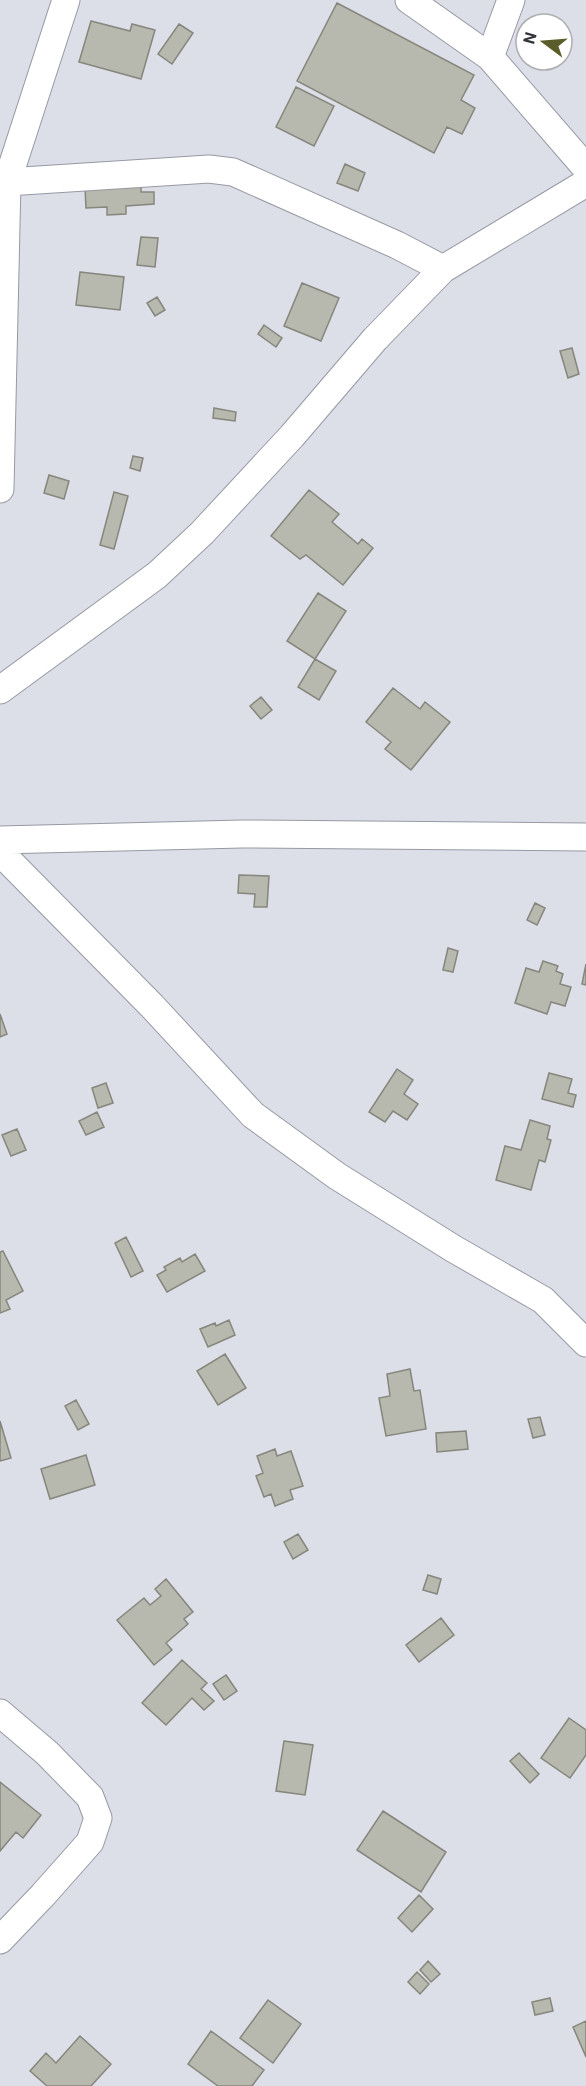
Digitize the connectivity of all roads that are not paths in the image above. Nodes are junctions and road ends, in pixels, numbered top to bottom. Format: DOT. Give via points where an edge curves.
graph roads {
  1 [pos="66,0"];
  2 [pos="409,0"];
  3 [pos="511,0"];
  4 [pos="490,57"];
  5 [pos="586,168"];
  6 [pos="4,181"];
  7 [pos="586,183"];
  8 [pos="443,269"];
  9 [pos="1,476"];
  10 [pos="0,690"];
  11 [pos="586,837"];
  12 [pos="0,840"];
  13 [pos="0,852"];
  14 [pos="586,1343"];
  15 [pos="0,1713"];
  16 [pos="0,1940"];
  1 -- 6 [label="street"];
  2 -- 4 [label="street"];
  3 -- 4 [label="street"];
  4 -- 5 [label="street"];
  6 -- 8 [label="street" via="209,169 233,172"];
  6 -- 9 [label="street"];
  7 -- 8 [label="street"];
  8 -- 10 [label="street" via="375,339 202,533 148,582"];
  11 -- 12 [label="street" via="253,834"];
  13 -- 14 [label="street" via="253,1115 337,1176 543,1300"];
  15 -- 16 [label="street" via="48,1753 90,1797 98,1818 90,1842"];
}
